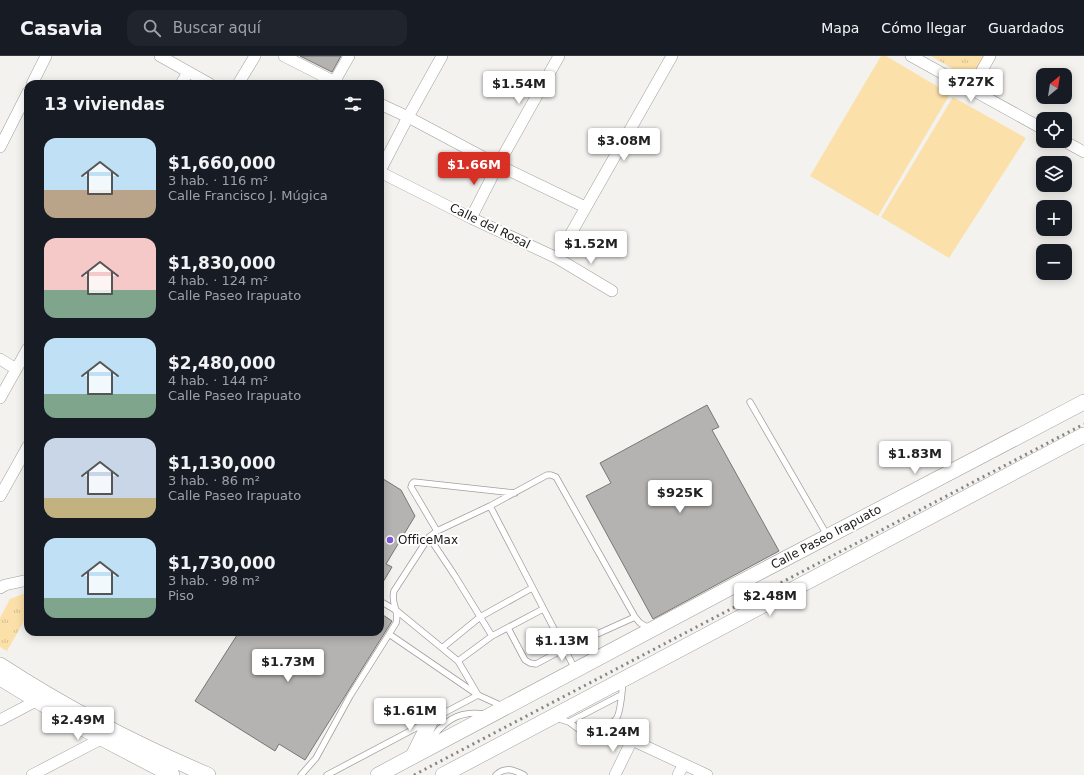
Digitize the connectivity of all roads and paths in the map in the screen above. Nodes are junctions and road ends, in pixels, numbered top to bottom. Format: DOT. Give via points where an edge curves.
graph roads {
  1 [pos="46,56"];
  2 [pos="160,56"];
  3 [pos="255,56"];
  4 [pos="284,56"];
  5 [pos="349,56"];
  6 [pos="442,56"];
  7 [pos="559,56"];
  8 [pos="672,56"];
  9 [pos="911,56"];
  10 [pos="990,56"];
  11 [pos="188,72"];
  12 [pos="34,80"];
  13 [pos="183,80"];
  14 [pos="203,80"];
  15 [pos="240,80"];
  16 [pos="329,80"];
  17 [pos="337,80"];
  18 [pos="971,90"];
  19 [pos="24,102"];
  20 [pos="384,106"];
  21 [pos="408,117"];
  22 [pos="1036,125"];
  23 [pos="1072,145"];
  24 [pos="0,147"];
  25 [pos="1084,152"];
  26 [pos="384,163"];
  27 [pos="498,165"];
  28 [pos="384,173"];
  29 [pos="585,207"];
  30 [pos="471,218"];
  31 [pos="557,258"];
  32 [pos="612,291"];
  33 [pos="24,355"];
  34 [pos="0,359"];
  35 [pos="16,370"];
  36 [pos="0,398"];
  37 [pos="750,402"];
  38 [pos="1084,402"];
  39 [pos="1084,436"];
  40 [pos="24,453"];
  41 [pos="515,493"];
  42 [pos="0,496"];
  43 [pos="490,506"];
  44 [pos="437,531"];
  45 [pos="828,536"];
  46 [pos="429,537"];
  47 [pos="24,581"];
  48 [pos="0,588"];
  49 [pos="532,588"];
  50 [pos="384,603"];
  51 [pos="543,609"];
  52 [pos="397,611"];
  53 [pos="480,617"];
  54 [pos="635,617"];
  55 [pos="508,628"];
  56 [pos="653,629"];
  57 [pos="389,634"];
  58 [pos="492,636"];
  59 [pos="442,648"];
  60 [pos="564,649"];
  61 [pos="458,661"];
  62 [pos="0,665"];
  63 [pos="575,670"];
  64 [pos="0,678"];
  65 [pos="624,679"];
  66 [pos="478,695"];
  67 [pos="621,695"];
  68 [pos="36,701"];
  69 [pos="504,708"];
  70 [pos="553,717"];
  71 [pos="0,720"];
  72 [pos="431,720"];
  73 [pos="569,722"];
  74 [pos="101,739"];
  75 [pos="419,753"];
  76 [pos="684,764"];
  77 [pos="32,775"];
  78 [pos="172,775"];
  79 [pos="208,775"];
  80 [pos="300,775"];
  81 [pos="326,775"];
  82 [pos="378,775"];
  83 [pos="443,775"];
  84 [pos="496,775"];
  85 [pos="524,775"];
  86 [pos="615,775"];
  87 [pos="678,775"];
  88 [pos="707,775"];
  1 -- 12 [label="street"];
  2 -- 11 [label="street"];
  3 -- 15 [label="street"];
  4 -- 16 [label="street"];
  5 -- 17 [label="street"];
  6 -- 21 [label="street"];
  7 -- 27 [label="street"];
  8 -- 29 [label="street"];
  9 -- 18 [label="street"];
  10 -- 18 [label="street"];
  11 -- 13 [label="street"];
  11 -- 14 [label="street"];
  18 -- 22 [label="street"];
  19 -- 24 [label="street"];
  20 -- 21 [label="street"];
  21 -- 26 [label="street"];
  21 -- 27 [label="street"];
  23 -- 25 [label="street"];
  27 -- 29 [label="street"];
  27 -- 30 [label="street"];
  28 -- 30 [label="street, Calle del Rosal"];
  29 -- 31 [label="street"];
  30 -- 31 [label="street, Calle del Rosal"];
  31 -- 32 [label="street, Calle del Rosal"];
  33 -- 35 [label="street"];
  34 -- 35 [label="street"];
  35 -- 36 [label="street"];
  37 -- 45 [label="lane"];
  38 -- 45 [label="main road, Calle Paseo Irapuato"];
  39 -- 65 [label="main road"];
  40 -- 42 [label="street"];
  41 -- 43 [label="lane"];
  41 -- 44 [label="lane" via="414,482 411,487"];
  41 -- 54 [label="lane" via="547,475 556,477"];
  43 -- 44 [label="lane"];
  43 -- 49 [label="lane"];
  44 -- 46 [label="lane"];
  45 -- 56 [label="main road, Calle Paseo Irapuato"];
  46 -- 52 [label="lane" via="394,591 392,596"];
  46 -- 53 [label="lane"];
  47 -- 48 [label="street"];
  49 -- 51 [label="lane"];
  49 -- 53 [label="lane"];
  50 -- 52 [label="lane"];
  51 -- 55 [label="lane"];
  51 -- 60 [label="lane"];
  52 -- 57 [label="lane" via="396,623"];
  52 -- 59 [label="lane"];
  53 -- 58 [label="lane"];
  53 -- 59 [label="lane"];
  54 -- 56 [label="lane" via="640,623"];
  54 -- 60 [label="lane"];
  55 -- 58 [label="lane"];
  55 -- 60 [label="lane" via="525,660 530,664 536,664"];
  56 -- 63 [label="main road, Calle Paseo Irapuato"];
  57 -- 66 [label="lane"];
  57 -- 80 [label="lane" via="350,696 316,758"];
  58 -- 61 [label="lane"];
  59 -- 61 [label="lane"];
  60 -- 63 [label="lane"];
  61 -- 66 [label="lane"];
  62 -- 79 [label="main road" via="121,736"];
  63 -- 69 [label="main road, Calle Paseo Irapuato"];
  64 -- 68 [label="main road"];
  65 -- 67 [label="lane"];
  65 -- 70 [label="main road"];
  66 -- 69 [label="lane"];
  66 -- 72 [label="lane"];
  67 -- 73 [label="lane"];
  67 -- 73 [label="lane" via="617,718 595,732 588,734"];
  68 -- 71 [label="street"];
  68 -- 74 [label="main road"];
  69 -- 75 [label="main road, Calle Paseo Irapuato"];
  70 -- 73 [label="lane"];
  70 -- 83 [label="main road"];
  72 -- 75 [label="main road"];
  72 -- 81 [label="lane"];
  74 -- 77 [label="street"];
  74 -- 78 [label="main road"];
  75 -- 82 [label="main road, Calle Paseo Irapuato"];
  76 -- 86 [label="street" via="632,740"];
  76 -- 87 [label="street"];
  76 -- 88 [label="street"];
  84 -- 85 [label="lane" via="506,769"];
}
